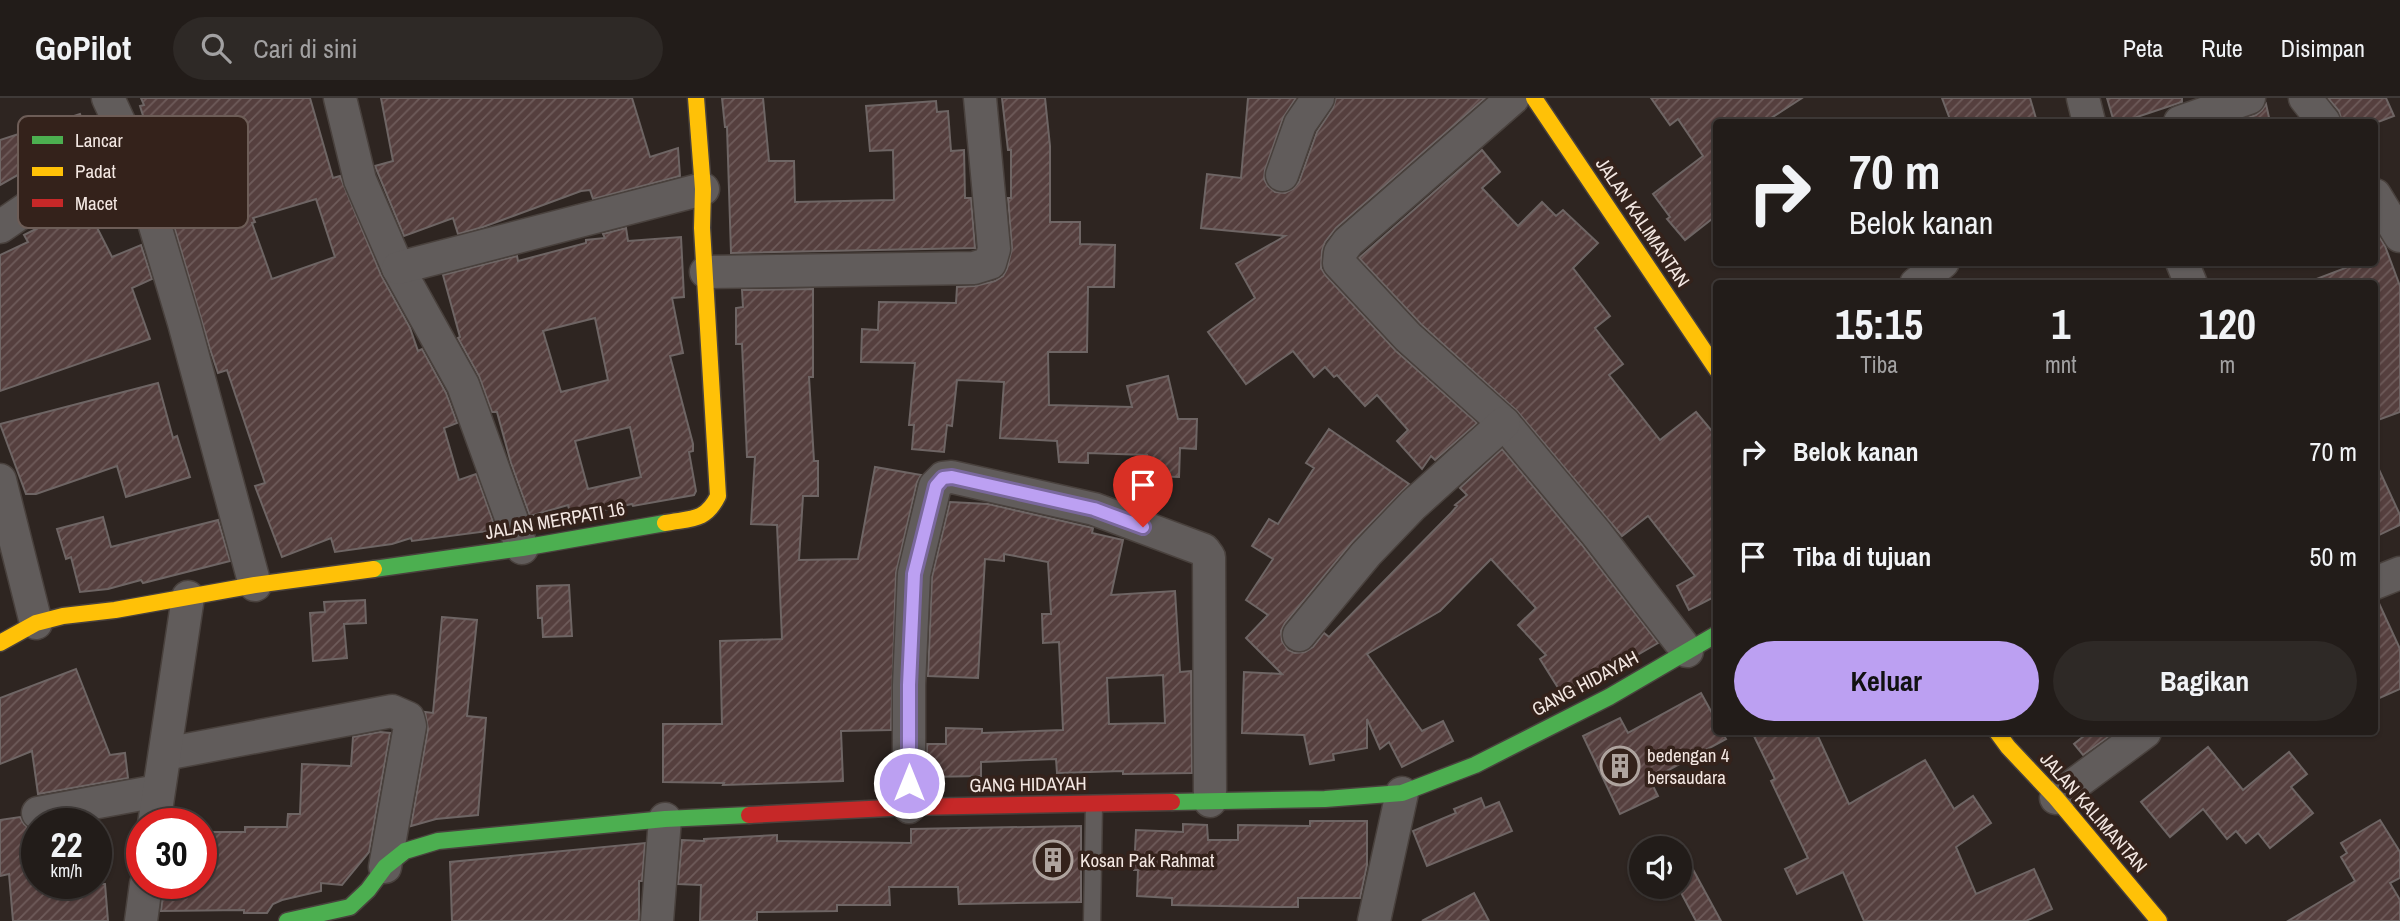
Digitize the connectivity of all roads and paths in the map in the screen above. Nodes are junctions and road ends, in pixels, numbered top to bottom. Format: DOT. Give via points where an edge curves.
graph roads {
  1 [pos="108,98"];
  2 [pos="340,98"];
  3 [pos="696,98"];
  4 [pos="980,98"];
  5 [pos="1318,98"];
  6 [pos="1513,98"];
  7 [pos="1534,98"];
  8 [pos="2083,98"];
  9 [pos="2249,98"];
  10 [pos="2305,98"];
  11 [pos="116,116"];
  12 [pos="2088,119"];
  13 [pos="2189,119"];
  14 [pos="2322,119"];
  15 [pos="1282,175"];
  16 [pos="703,189"];
  17 [pos="2378,200"];
  18 [pos="18,214"];
  19 [pos="0,227"];
  20 [pos="156,228"];
  21 [pos="2400,236"];
  22 [pos="1938,266"];
  23 [pos="398,268"];
  24 [pos="706,272"];
  25 [pos="1921,280"];
  26 [pos="1713,364"];
  27 [pos="1504,423"];
  28 [pos="0,480"];
  29 [pos="522,548"];
  30 [pos="2400,573"];
  31 [pos="2378,582"];
  32 [pos="255,585"];
  33 [pos="188,597"];
  34 [pos="36,623"];
  35 [pos="1299,635"];
  36 [pos="1713,636"];
  37 [pos="0,643"];
  38 [pos="1687,651"];
  39 [pos="1999,735"];
  40 [pos="2141,735"];
  41 [pos="165,754"];
  42 [pos="158,791"];
  43 [pos="1402,793"];
  44 [pos="2056,798"];
  45 [pos="1210,801"];
  46 [pos="1094,804"];
  47 [pos="909,807"];
  48 [pos="65,808"];
  49 [pos="156,808"];
  50 [pos="665,819"];
  51 [pos="385,867"];
  52 [pos="144,899"];
  53 [pos="141,921"];
  54 [pos="287,921"];
  55 [pos="657,921"];
  56 [pos="1092,921"];
  57 [pos="1374,921"];
  58 [pos="2159,921"];
  1 -- 11 [label="street"];
  2 -- 23 [label="street" via="360,180"];
  3 -- 16 [label="street, JALAN MERPATI 16"];
  4 -- 24 [label="street" via="994,249 990,263 975,268"];
  5 -- 15 [label="street" via="1300,124"];
  6 -- 27 [label="street" via="1348,242 1339,263 1408,337"];
  7 -- 26 [label="street, JALAN KALIMANTAN"];
  8 -- 12 [label="street"];
  9 -- 13 [label="street"];
  10 -- 14 [label="street"];
  16 -- 23 [label="street"];
  16 -- 24 [label="street, JALAN MERPATI 16"];
  17 -- 21 [label="street"];
  18 -- 19 [label="street"];
  20 -- 32 [label="street"];
  22 -- 25 [label="street"];
  23 -- 29 [label="street" via="463,385"];
  24 -- 29 [label="street, JALAN MERPATI 16" via="718,496 711,510 702,516"];
  27 -- 35 [label="street" via="1413,505"];
  27 -- 38 [label="street"];
  28 -- 34 [label="street"];
  29 -- 32 [label="street, JALAN MERPATI 16"];
  30 -- 31 [label="street"];
  32 -- 33 [label="street, JALAN MERPATI 16"];
  33 -- 34 [label="street, JALAN MERPATI 16"];
  33 -- 41 [label="street"];
  34 -- 37 [label="street, JALAN MERPATI 16"];
  36 -- 38 [label="street, GANG HIDAYAH"];
  38 -- 43 [label="street, GANG HIDAYAH" via="1609,697 1475,765"];
  39 -- 44 [label="street, JALAN KALIMANTAN"];
  40 -- 44 [label="street"];
  41 -- 42 [label="street"];
  41 -- 51 [label="street" via="392,711 408,718"];
  42 -- 48 [label="street"];
  42 -- 49 [label="street"];
  43 -- 45 [label="street, GANG HIDAYAH"];
  43 -- 57 [label="street"];
  44 -- 58 [label="street, JALAN KALIMANTAN"];
  45 -- 46 [label="street, GANG HIDAYAH"];
  45 -- 47 [label="street" via="1209,557 1204,550 1094,509 952,477 943,478 936,486 914,574"];
  46 -- 47 [label="street, GANG HIDAYAH"];
  46 -- 56 [label="lane"];
  47 -- 50 [label="street, GANG HIDAYAH"];
  50 -- 51 [label="street, GANG HIDAYAH" via="438,841 405,850"];
  50 -- 55 [label="street"];
  51 -- 54 [label="street, GANG HIDAYAH" via="350,906"];
  52 -- 53 [label="street"];
}
